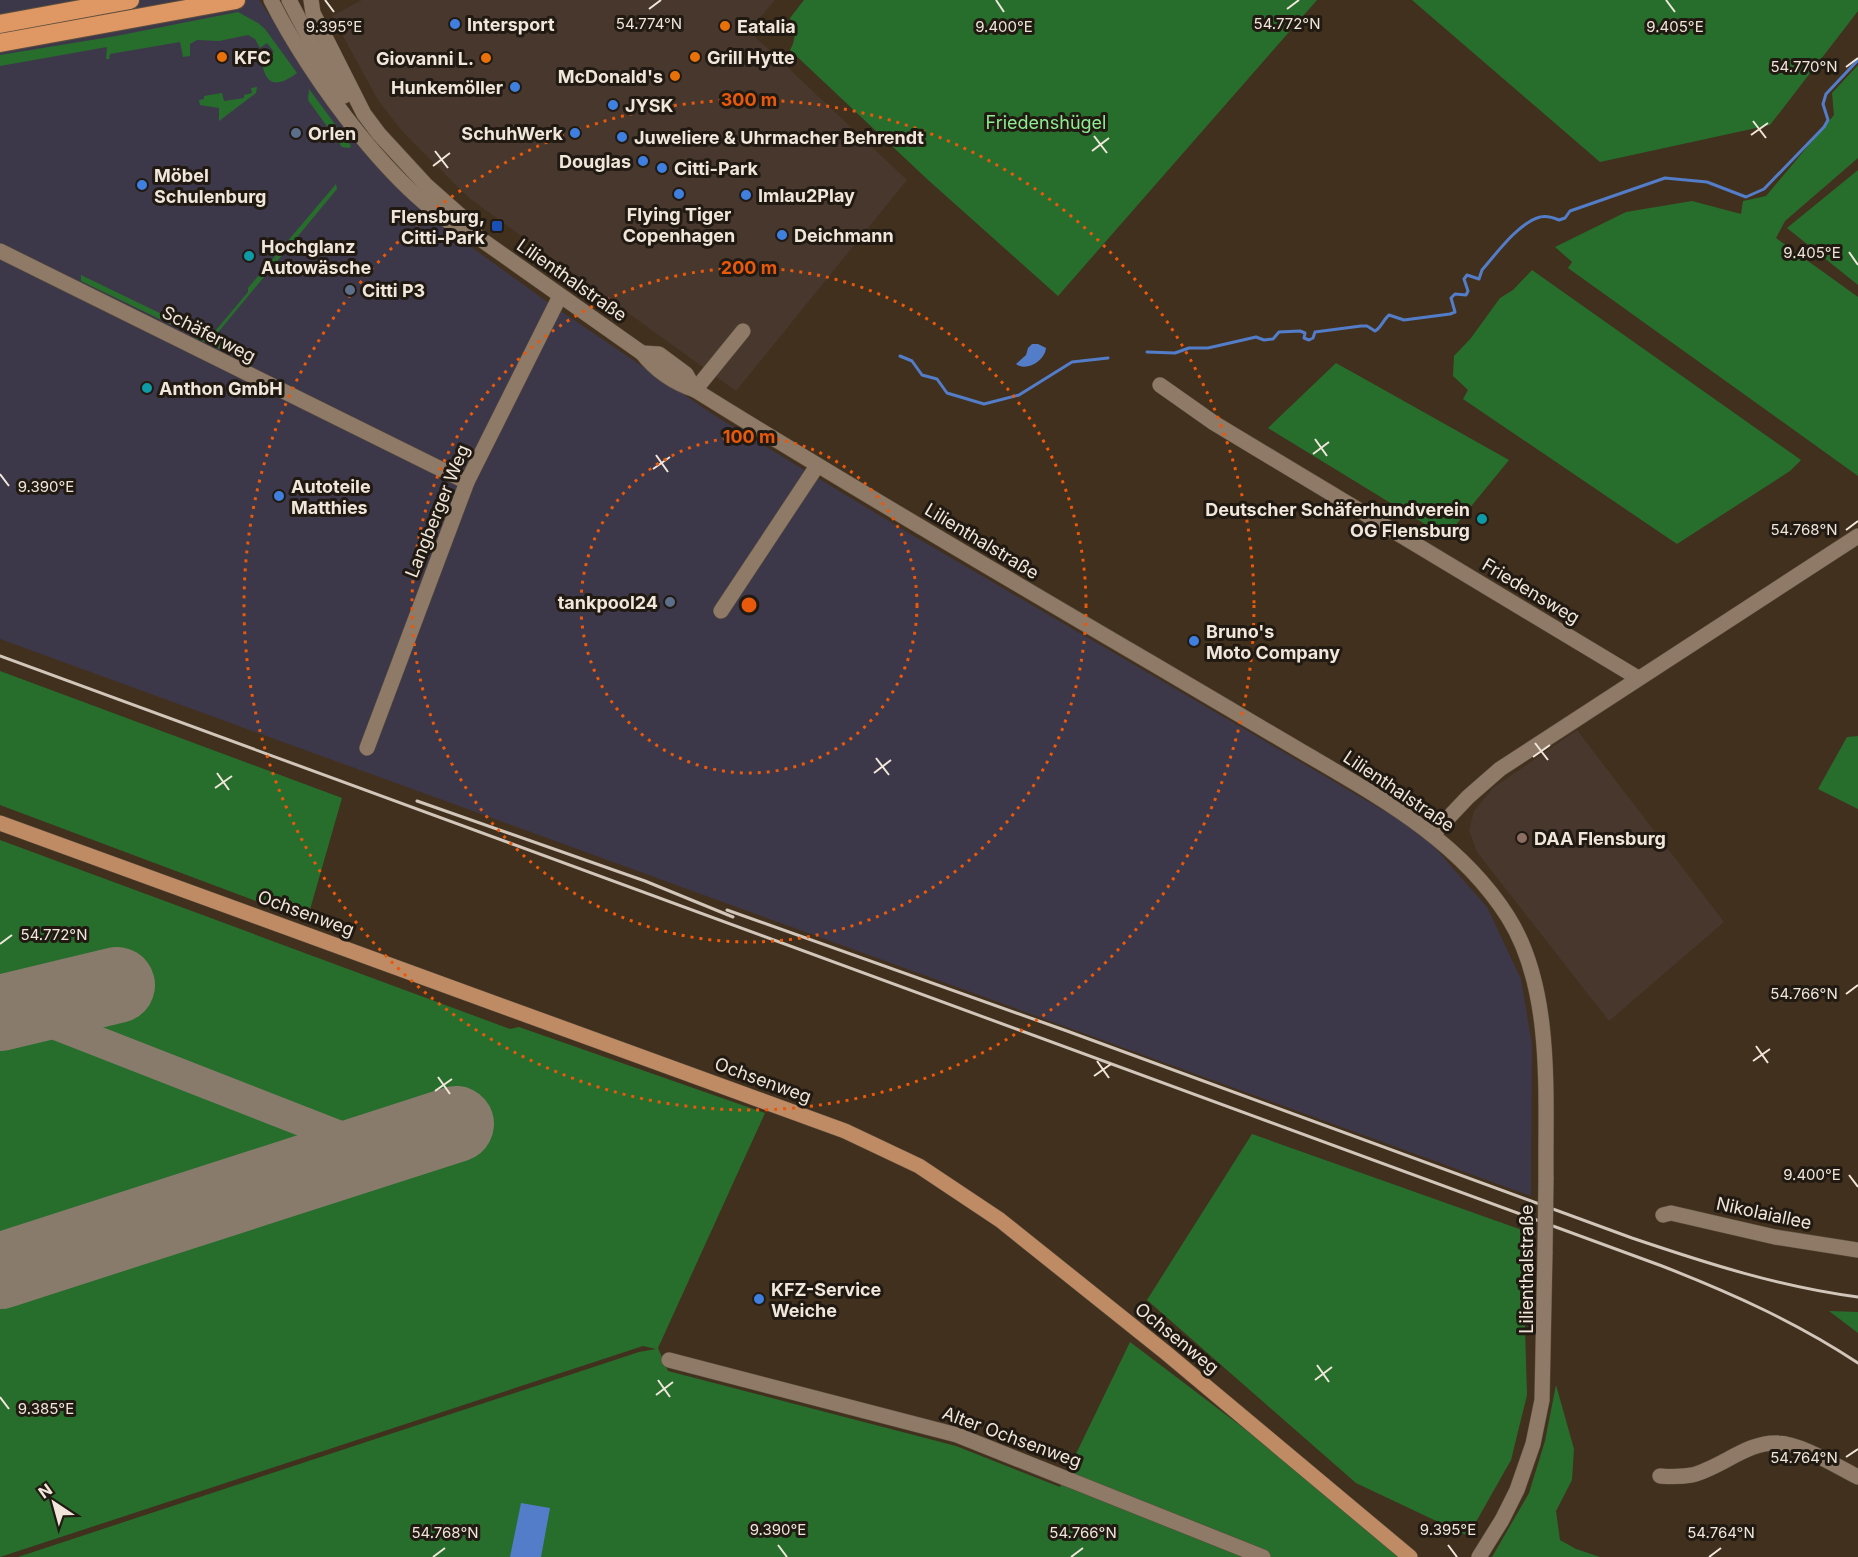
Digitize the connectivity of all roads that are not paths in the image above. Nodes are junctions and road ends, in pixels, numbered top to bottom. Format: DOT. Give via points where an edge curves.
graph roads {
  1 [pos="130,0"];
  2 [pos="236,0"];
  3 [pos="271,0"];
  4 [pos="289,0"];
  5 [pos="310,0"];
  6 [pos="0,24"];
  7 [pos="0,44"];
  8 [pos="364,114"];
  9 [pos="479,238"];
  10 [pos="0,251"];
  11 [pos="560,296"];
  12 [pos="743,331"];
  13 [pos="1160,385"];
  14 [pos="694,390"];
  15 [pos="818,466"];
  16 [pos="466,482"];
  17 [pos="1858,536"];
  18 [pos="721,611"];
  19 [pos="1638,678"];
  20 [pos="367,748"];
  21 [pos="0,823"];
  22 [pos="1433,834"];
  23 [pos="1663,1215"];
  24 [pos="1858,1250"];
  25 [pos="669,1360"];
  26 [pos="1660,1476"];
  27 [pos="1858,1477"];
  28 [pos="1481,1553"];
  29 [pos="1263,1557"];
  30 [pos="1410,1557"];
  1 -- 6 [label="highway"];
  2 -- 7 [label="highway"];
  3 -- 9 [label="street, Lilienthalstraße" via="314,72 366,143 413,192 463,231"];
  4 -- 8 [label="street, Lilienthalstraße" via="333,81"];
  5 -- 8 [label="street, Lilienthalstraße" via="313,14"];
  8 -- 9 [label="street, Lilienthalstraße" via="405,164 470,224"];
  9 -- 11 [label="street, Lilienthalstraße"];
  10 -- 16 [label="street, Schäferweg"];
  11 -- 14 [label="street, Lilienthalstraße" via="642,353 659,354 686,374"];
  11 -- 16 [label="street, Langberger Weg"];
  12 -- 14 [label="street"];
  13 -- 19 [label="street, Friedensweg" via="1214,423"];
  14 -- 15 [label="street, Lilienthalstraße"];
  15 -- 18 [label="street"];
  15 -- 22 [label="street, Lilienthalstraße" via="1346,777"];
  16 -- 20 [label="street, Langberger Weg"];
  17 -- 19 [label="street"];
  19 -- 22 [label="street" via="1500,769"];
  21 -- 30 [label="main road, Ochsenweg" via="845,1131 919,1166 1000,1220"];
  22 -- 28 [label="street, Lilienthalstraße, bridge" via="1485,884 1509,919 1526,957 1540,1006 1545,1058 1542,1400 1533,1444 1517,1490"];
  23 -- 24 [label="street, Nikolaiallee" via="1671,1213 1775,1237"];
  25 -- 29 [label="street, Alter Ochsenweg" via="957,1435"];
  26 -- 27 [label="street" via="1694,1474 1752,1448 1779,1443"];
}
